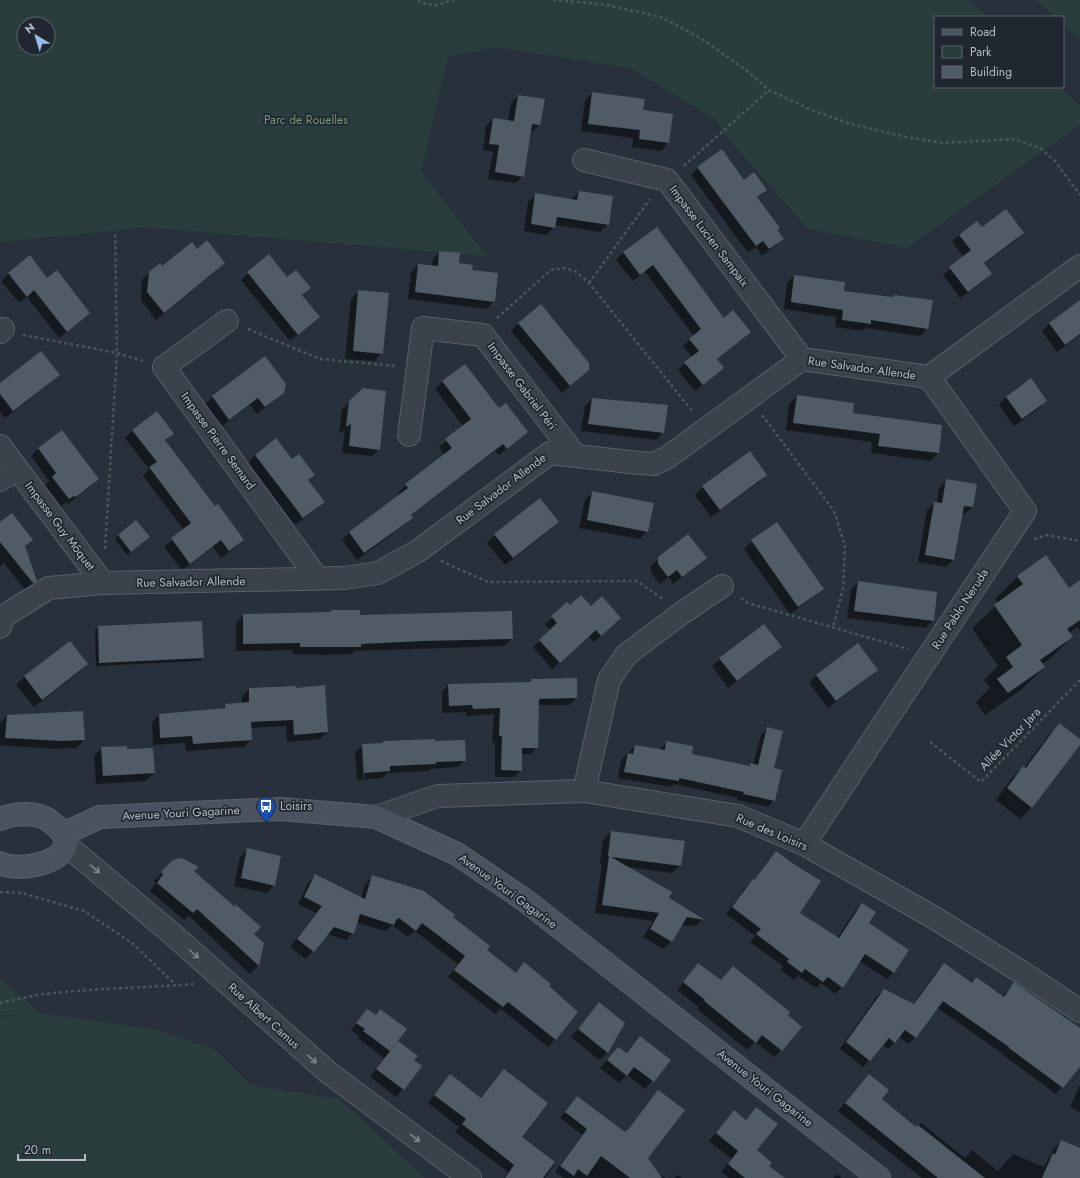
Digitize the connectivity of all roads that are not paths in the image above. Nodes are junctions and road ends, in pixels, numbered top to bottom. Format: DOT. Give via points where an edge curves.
graph roads {
  1 [pos="584,160"];
  2 [pos="1080,266"];
  3 [pos="227,321"];
  4 [pos="802,359"];
  5 [pos="929,377"];
  6 [pos="409,434"];
  7 [pos="0,446"];
  8 [pos="575,455"];
  9 [pos="8,474"];
  10 [pos="318,579"];
  11 [pos="103,583"];
  12 [pos="722,586"];
  13 [pos="0,627"];
  14 [pos="584,791"];
  15 [pos="376,817"];
  16 [pos="0,819"];
  17 [pos="64,839"];
  18 [pos="804,844"];
  19 [pos="0,863"];
  20 [pos="1080,1011"];
  21 [pos="470,1178"];
  22 [pos="880,1178"];
  1 -- 4 [label="street, Impasse Lucien Sampaix" via="667,180"];
  2 -- 5 [label="street, Rue Salvador Allende"];
  3 -- 10 [label="street, Impasse Pierre Semard" via="164,367"];
  4 -- 5 [label="street, Rue Salvador Allende"];
  4 -- 8 [label="street, Rue Salvador Allende" via="668,457 654,464"];
  5 -- 18 [label="street, Rue Pablo Neruda" via="1025,510"];
  6 -- 8 [label="street, Impasse Gabriel Péri" via="423,328 483,335"];
  7 -- 9 [label="street, Impasse Guy Môquet"];
  8 -- 10 [label="street, Rue Salvador Allende" via="550,453 418,551 378,573"];
  9 -- 11 [label="street, Impasse Guy Môquet"];
  10 -- 11 [label="street, Rue Salvador Allende"];
  11 -- 13 [label="street, Rue Salvador Allende" via="49,588 4,616"];
  12 -- 14 [label="street" via="626,655 609,680"];
  14 -- 15 [label="street, Rue des Loisirs" via="438,796"];
  14 -- 18 [label="street, Rue des Loisirs" via="738,816"];
  15 -- 17 [label="street, Avenue Youri Gagarine" via="280,808 100,817"];
  15 -- 22 [label="street, Avenue Youri Gagarine" via="457,854 526,901"];
  16 -- 17 [label="street" via="13,814 45,818 60,830"];
  17 -- 19 [label="street" via="62,852 36,865 18,867"];
  17 -- 21 [label="street, Rue Albert Camus, one-way" via="328,1073"];
  18 -- 20 [label="street, Rue des Loisirs" via="933,917"];
}
